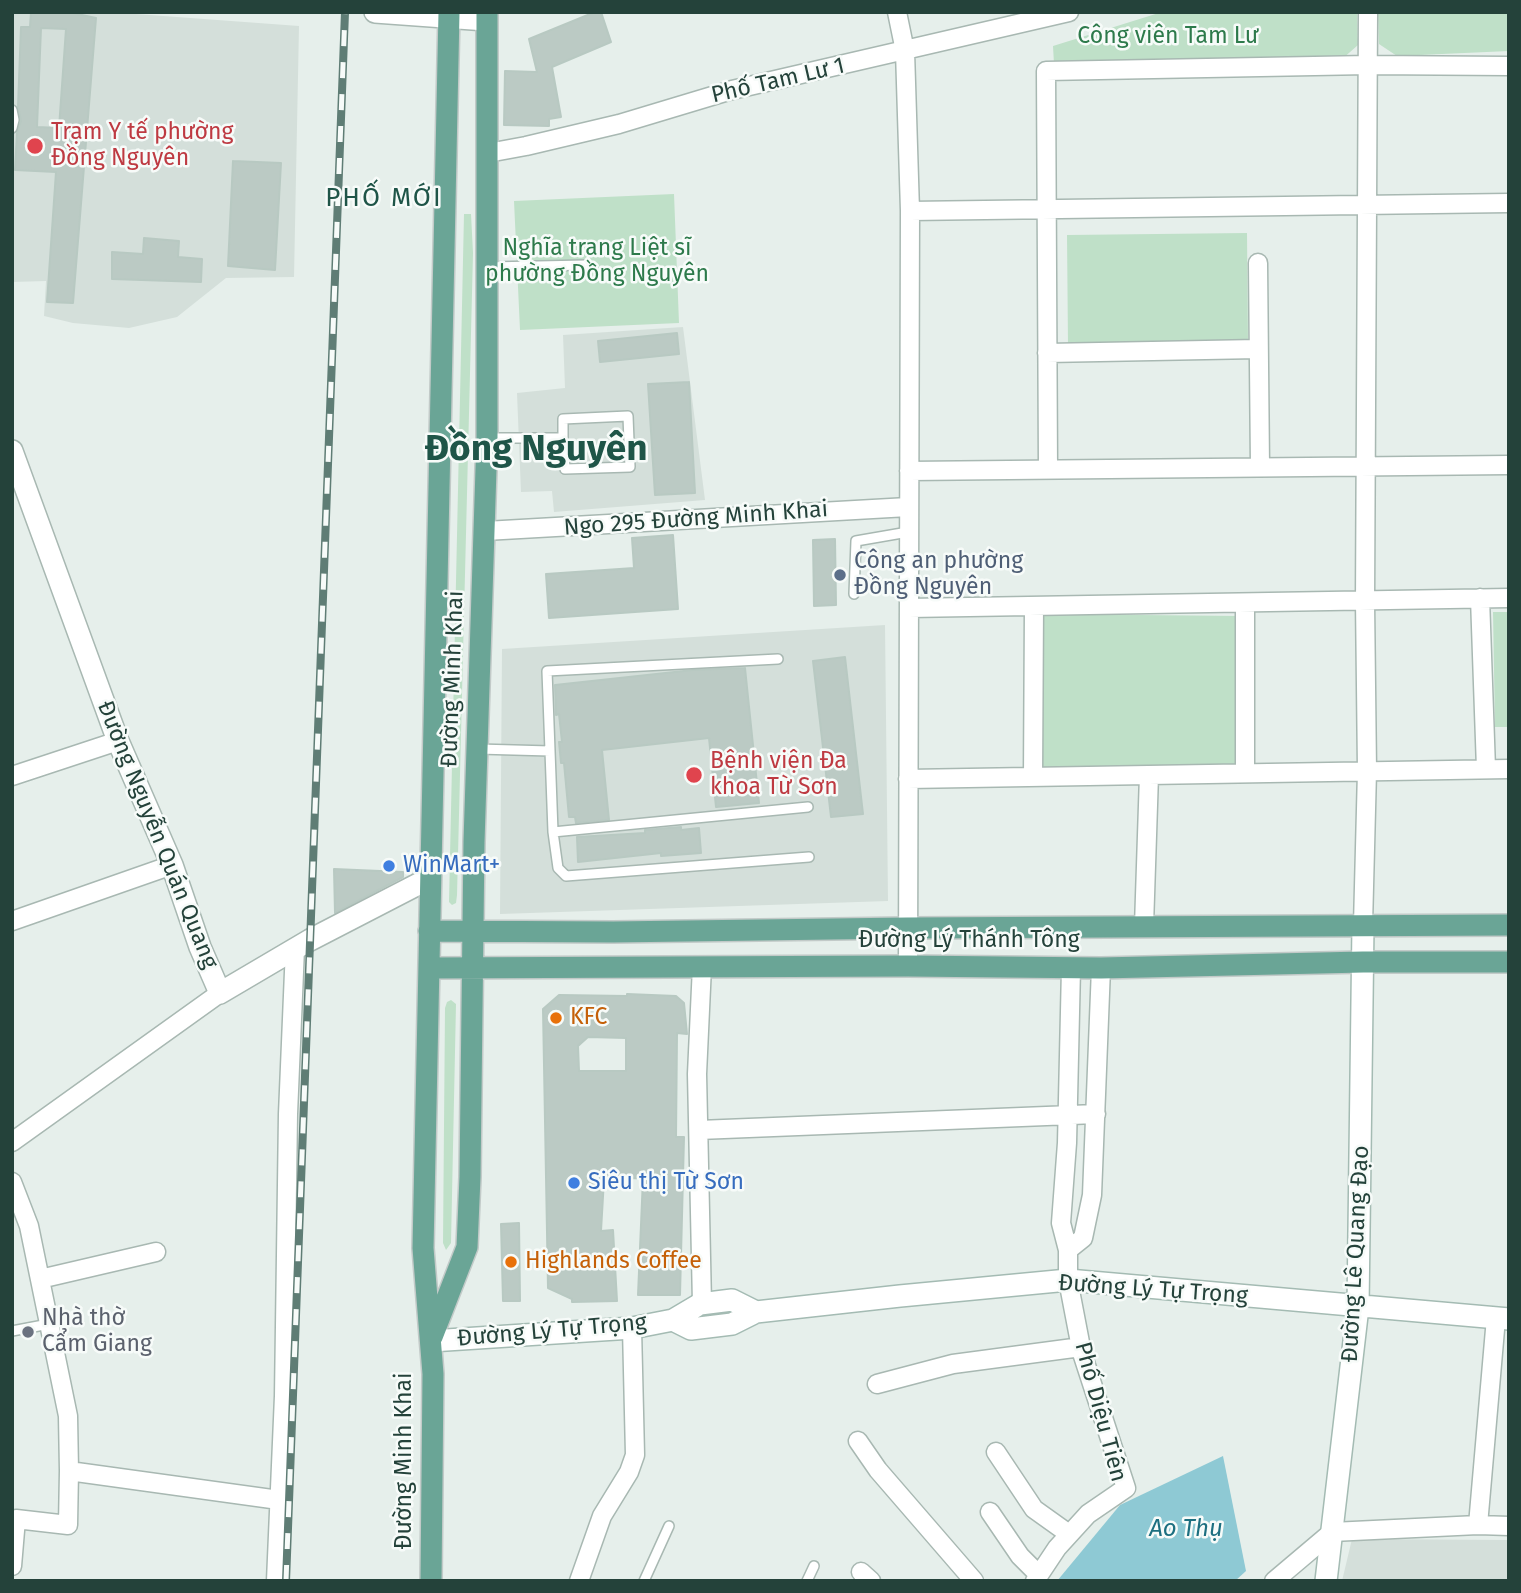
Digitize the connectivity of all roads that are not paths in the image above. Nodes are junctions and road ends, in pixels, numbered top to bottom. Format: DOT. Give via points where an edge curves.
graph roads {
  1 [pos="375,12"];
  2 [pos="897,12"];
  3 [pos="1069,12"];
  4 [pos="1368,12"];
  5 [pos="449,15"];
  6 [pos="486,16"];
  7 [pos="905,51"];
  8 [pos="1368,65"];
  9 [pos="1509,66"];
  10 [pos="12,110"];
  11 [pos="12,128"];
  12 [pos="488,153"];
  13 [pos="1509,204"];
  14 [pos="1367,205"];
  15 [pos="1046,210"];
  16 [pos="910,211"];
  17 [pos="1258,263"];
  18 [pos="586,265"];
  19 [pos="487,267"];
  20 [pos="1258,349"];
  21 [pos="1047,353"];
  22 [pos="487,438"];
  23 [pos="563,438"];
  24 [pos="12,451"];
  25 [pos="1509,465"];
  26 [pos="1366,466"];
  27 [pos="1260,467"];
  28 [pos="1048,469"];
  29 [pos="909,471"];
  30 [pos="908,507"];
  31 [pos="485,531"];
  32 [pos="908,533"];
  33 [pos="854,594"];
  34 [pos="1480,598"];
  35 [pos="1509,598"];
  36 [pos="1365,601"];
  37 [pos="1245,603"];
  38 [pos="1034,606"];
  39 [pos="909,608"];
  40 [pos="778,659"];
  41 [pos="118,741"];
  42 [pos="476,749"];
  43 [pos="550,751"];
  44 [pos="1486,769"];
  45 [pos="1509,769"];
  46 [pos="1367,771"];
  47 [pos="1245,773"];
  48 [pos="1149,775"];
  49 [pos="12,776"];
  50 [pos="1032,777"];
  51 [pos="908,779"];
  52 [pos="808,807"];
  53 [pos="553,832"];
  54 [pos="809,857"];
  55 [pos="173,865"];
  56 [pos="430,878"];
  57 [pos="12,921"];
  58 [pos="1363,925"];
  59 [pos="1509,925"];
  60 [pos="1144,926"];
  61 [pos="907,928"];
  62 [pos="429,930"];
  63 [pos="703,931"];
  64 [pos="472,932"];
  65 [pos="295,948"];
  66 [pos="1363,962"];
  67 [pos="1509,962"];
  68 [pos="702,966"];
  69 [pos="908,966"];
  70 [pos="429,968"];
  71 [pos="473,968"];
  72 [pos="1072,968"];
  73 [pos="1101,968"];
  74 [pos="220,993"];
  75 [pos="1068,1114"];
  76 [pos="1096,1114"];
  77 [pos="699,1130"];
  78 [pos="12,1142"];
  79 [pos="12,1182"];
  80 [pos="1068,1250"];
  81 [pos="156,1252"];
  82 [pos="40,1279"];
  83 [pos="1068,1280"];
  84 [pos="702,1304"];
  85 [pos="1358,1307"];
  86 [pos="756,1312"];
  87 [pos="1502,1319"];
  88 [pos="673,1320"];
  89 [pos="49,1324"];
  90 [pos="632,1328"];
  91 [pos="12,1331"];
  92 [pos="431,1341"];
  93 [pos="1081,1347"];
  94 [pos="877,1384"];
  95 [pos="858,1441"];
  96 [pos="996,1452"];
  97 [pos="69,1471"];
  98 [pos="279,1500"];
  99 [pos="990,1512"];
  100 [pos="14,1519"];
  101 [pos="1478,1525"];
  102 [pos="669,1526"];
  103 [pos="1509,1526"];
  104 [pos="1332,1532"];
  105 [pos="1069,1534"];
  106 [pos="12,1566"];
  107 [pos="814,1566"];
  108 [pos="1037,1578"];
  109 [pos="276,1581"];
  110 [pos="431,1581"];
  111 [pos="579,1581"];
  112 [pos="644,1581"];
  113 [pos="807,1581"];
  114 [pos="974,1581"];
  115 [pos="1274,1581"];
  116 [pos="1326,1581"];
  1 -- 5 [label="main road"];
  2 -- 7 [label="street"];
  3 -- 7 [label="street, Phố Tam Lư 1"];
  4 -- 8 [label="street"];
  5 -- 6 [label="main road"];
  5 -- 56 [label="main road, Đường Minh Khai"];
  6 -- 12 [label="main road, Đường Minh Khai"];
  7 -- 12 [label="street, Phố Tam Lư 1"];
  7 -- 16 [label="street"];
  8 -- 9 [label="street"];
  8 -- 14 [label="street"];
  8 -- 15 [label="street" via="1046,71"];
  10 -- 11 [label="lane"];
  12 -- 19 [label="main road, Đường Minh Khai"];
  13 -- 14 [label="street"];
  14 -- 15 [label="street"];
  14 -- 26 [label="street"];
  15 -- 16 [label="street"];
  15 -- 21 [label="street"];
  16 -- 29 [label="street"];
  17 -- 20 [label="street"];
  18 -- 19 [label="lane"];
  19 -- 22 [label="main road, Đường Minh Khai"];
  20 -- 21 [label="street"];
  20 -- 27 [label="street"];
  21 -- 28 [label="street"];
  22 -- 23 [label="lane"];
  22 -- 31 [label="main road, Đường Minh Khai"];
  23 -- 23 [label="lane" via="565,469 630,467 628,416 563,419"];
  24 -- 41 [label="main road, Đường Nguyễn Quán Quang"];
  25 -- 26 [label="street"];
  26 -- 27 [label="street"];
  26 -- 36 [label="street"];
  27 -- 28 [label="street"];
  28 -- 29 [label="street"];
  29 -- 30 [label="street"];
  30 -- 31 [label="street, Ngo 295 Đường Minh Khai"];
  30 -- 32 [label="street"];
  31 -- 42 [label="main road, Đường Minh Khai"];
  32 -- 33 [label="lane" via="856,541"];
  32 -- 39 [label="street"];
  34 -- 35 [label="street"];
  34 -- 36 [label="street"];
  34 -- 44 [label="street"];
  36 -- 37 [label="street"];
  36 -- 46 [label="street"];
  37 -- 38 [label="street"];
  37 -- 47 [label="street"];
  38 -- 39 [label="street"];
  38 -- 50 [label="street"];
  39 -- 51 [label="street"];
  40 -- 43 [label="lane" via="547,671"];
  41 -- 49 [label="street"];
  41 -- 55 [label="main road, Đường Nguyễn Quán Quang"];
  42 -- 43 [label="lane"];
  42 -- 64 [label="main road, Đường Minh Khai"];
  43 -- 53 [label="lane"];
  44 -- 45 [label="street"];
  44 -- 46 [label="street"];
  46 -- 47 [label="street"];
  46 -- 58 [label="street"];
  47 -- 48 [label="street"];
  48 -- 50 [label="street"];
  48 -- 60 [label="street"];
  50 -- 51 [label="street"];
  51 -- 61 [label="street"];
  52 -- 53 [label="lane"];
  53 -- 54 [label="lane" via="558,868 566,876"];
  55 -- 57 [label="street"];
  55 -- 74 [label="main road, Đường Nguyễn Quán Quang"];
  56 -- 62 [label="main road, Đường Minh Khai"];
  56 -- 65 [label="main road, Đường Nguyễn Quán Quang"];
  58 -- 59 [label="main road, Đường Lý Thánh Tông"];
  58 -- 60 [label="main road, Đường Lý Thánh Tông"];
  58 -- 66 [label="main road, Đường Lê Quang Đạo"];
  60 -- 61 [label="main road, Đường Lý Thánh Tông"];
  61 -- 63 [label="main road, Đường Lý Thánh Tông"];
  61 -- 69 [label="street"];
  62 -- 64 [label="main road, Đường Lý Thánh Tông"];
  62 -- 70 [label="main road, Đường Minh Khai"];
  63 -- 64 [label="main road, Đường Lý Thánh Tông"];
  63 -- 68 [label="main road"];
  64 -- 71 [label="main road, Đường Minh Khai"];
  65 -- 74 [label="main road, Đường Nguyễn Quán Quang"];
  65 -- 98 [label="street"];
  66 -- 67 [label="main road, Đường Lý Thánh Tông"];
  66 -- 73 [label="main road, Đường Lý Thánh Tông"];
  66 -- 85 [label="main road, Đường Lê Quang Đạo"];
  68 -- 69 [label="main road, Đường Lý Thánh Tông"];
  68 -- 71 [label="main road, Đường Lý Thánh Tông"];
  68 -- 77 [label="street"];
  69 -- 72 [label="main road, Đường Lý Thánh Tông"];
  70 -- 71 [label="main road, Đường Lý Thánh Tông"];
  70 -- 92 [label="main road, Đường Minh Khai" via="423,1248"];
  71 -- 92 [label="main road, Đường Minh Khai" via="467,1247"];
  72 -- 73 [label="main road, Đường Lý Thánh Tông"];
  72 -- 75 [label="street, Phố Diệu Tiên"];
  73 -- 76 [label="street"];
  74 -- 78 [label="street"];
  75 -- 76 [label="street"];
  75 -- 77 [label="street"];
  75 -- 80 [label="street, Phố Diệu Tiên" via="1061,1223"];
  76 -- 80 [label="street" via="1092,1195 1083,1238"];
  77 -- 84 [label="street"];
  79 -- 82 [label="street" via="29,1226"];
  80 -- 83 [label="street, Phố Diệu Tiên"];
  81 -- 82 [label="street"];
  82 -- 89 [label="street"];
  83 -- 85 [label="main road, Đường Lý Tự Trọng"];
  83 -- 86 [label="main road, Đường Lý Tự Trọng"];
  83 -- 93 [label="street, Phố Diệu Tiên"];
  84 -- 86 [label="main road, Đường Lý Tự Trọng" via="732,1300"];
  84 -- 88 [label="main road, Đường Lý Tự Trọng"];
  85 -- 87 [label="main road, Đường Lý Tự Trọng"];
  85 -- 104 [label="main road, Đường Lê Quang Đạo"];
  86 -- 88 [label="main road, Đường Lý Tự Trọng" via="732,1324 691,1329"];
  87 -- 101 [label="street"];
  88 -- 90 [label="main road, Đường Lý Tự Trọng"];
  89 -- 91 [label="lane"];
  89 -- 97 [label="street" via="68,1416"];
  90 -- 92 [label="main road, Đường Lý Tự Trọng"];
  90 -- 111 [label="street" via="635,1455 602,1516"];
  92 -- 110 [label="main road, Đường Minh Khai"];
  93 -- 94 [label="street" via="953,1364"];
  93 -- 105 [label="street, Phố Diệu Tiên" via="1126,1488 1088,1514"];
  95 -- 114 [label="street"];
  96 -- 105 [label="street" via="1034,1509"];
  97 -- 98 [label="street"];
  97 -- 100 [label="street" via="68,1525"];
  98 -- 109 [label="street"];
  99 -- 108 [label="street"];
  100 -- 106 [label="street"];
  101 -- 103 [label="street"];
  101 -- 104 [label="street"];
  102 -- 112 [label="lane"];
  104 -- 115 [label="street"];
  104 -- 116 [label="main road, Đường Lê Quang Đạo"];
  105 -- 108 [label="street, Phố Diệu Tiên"];
  107 -- 113 [label="lane"];
}
